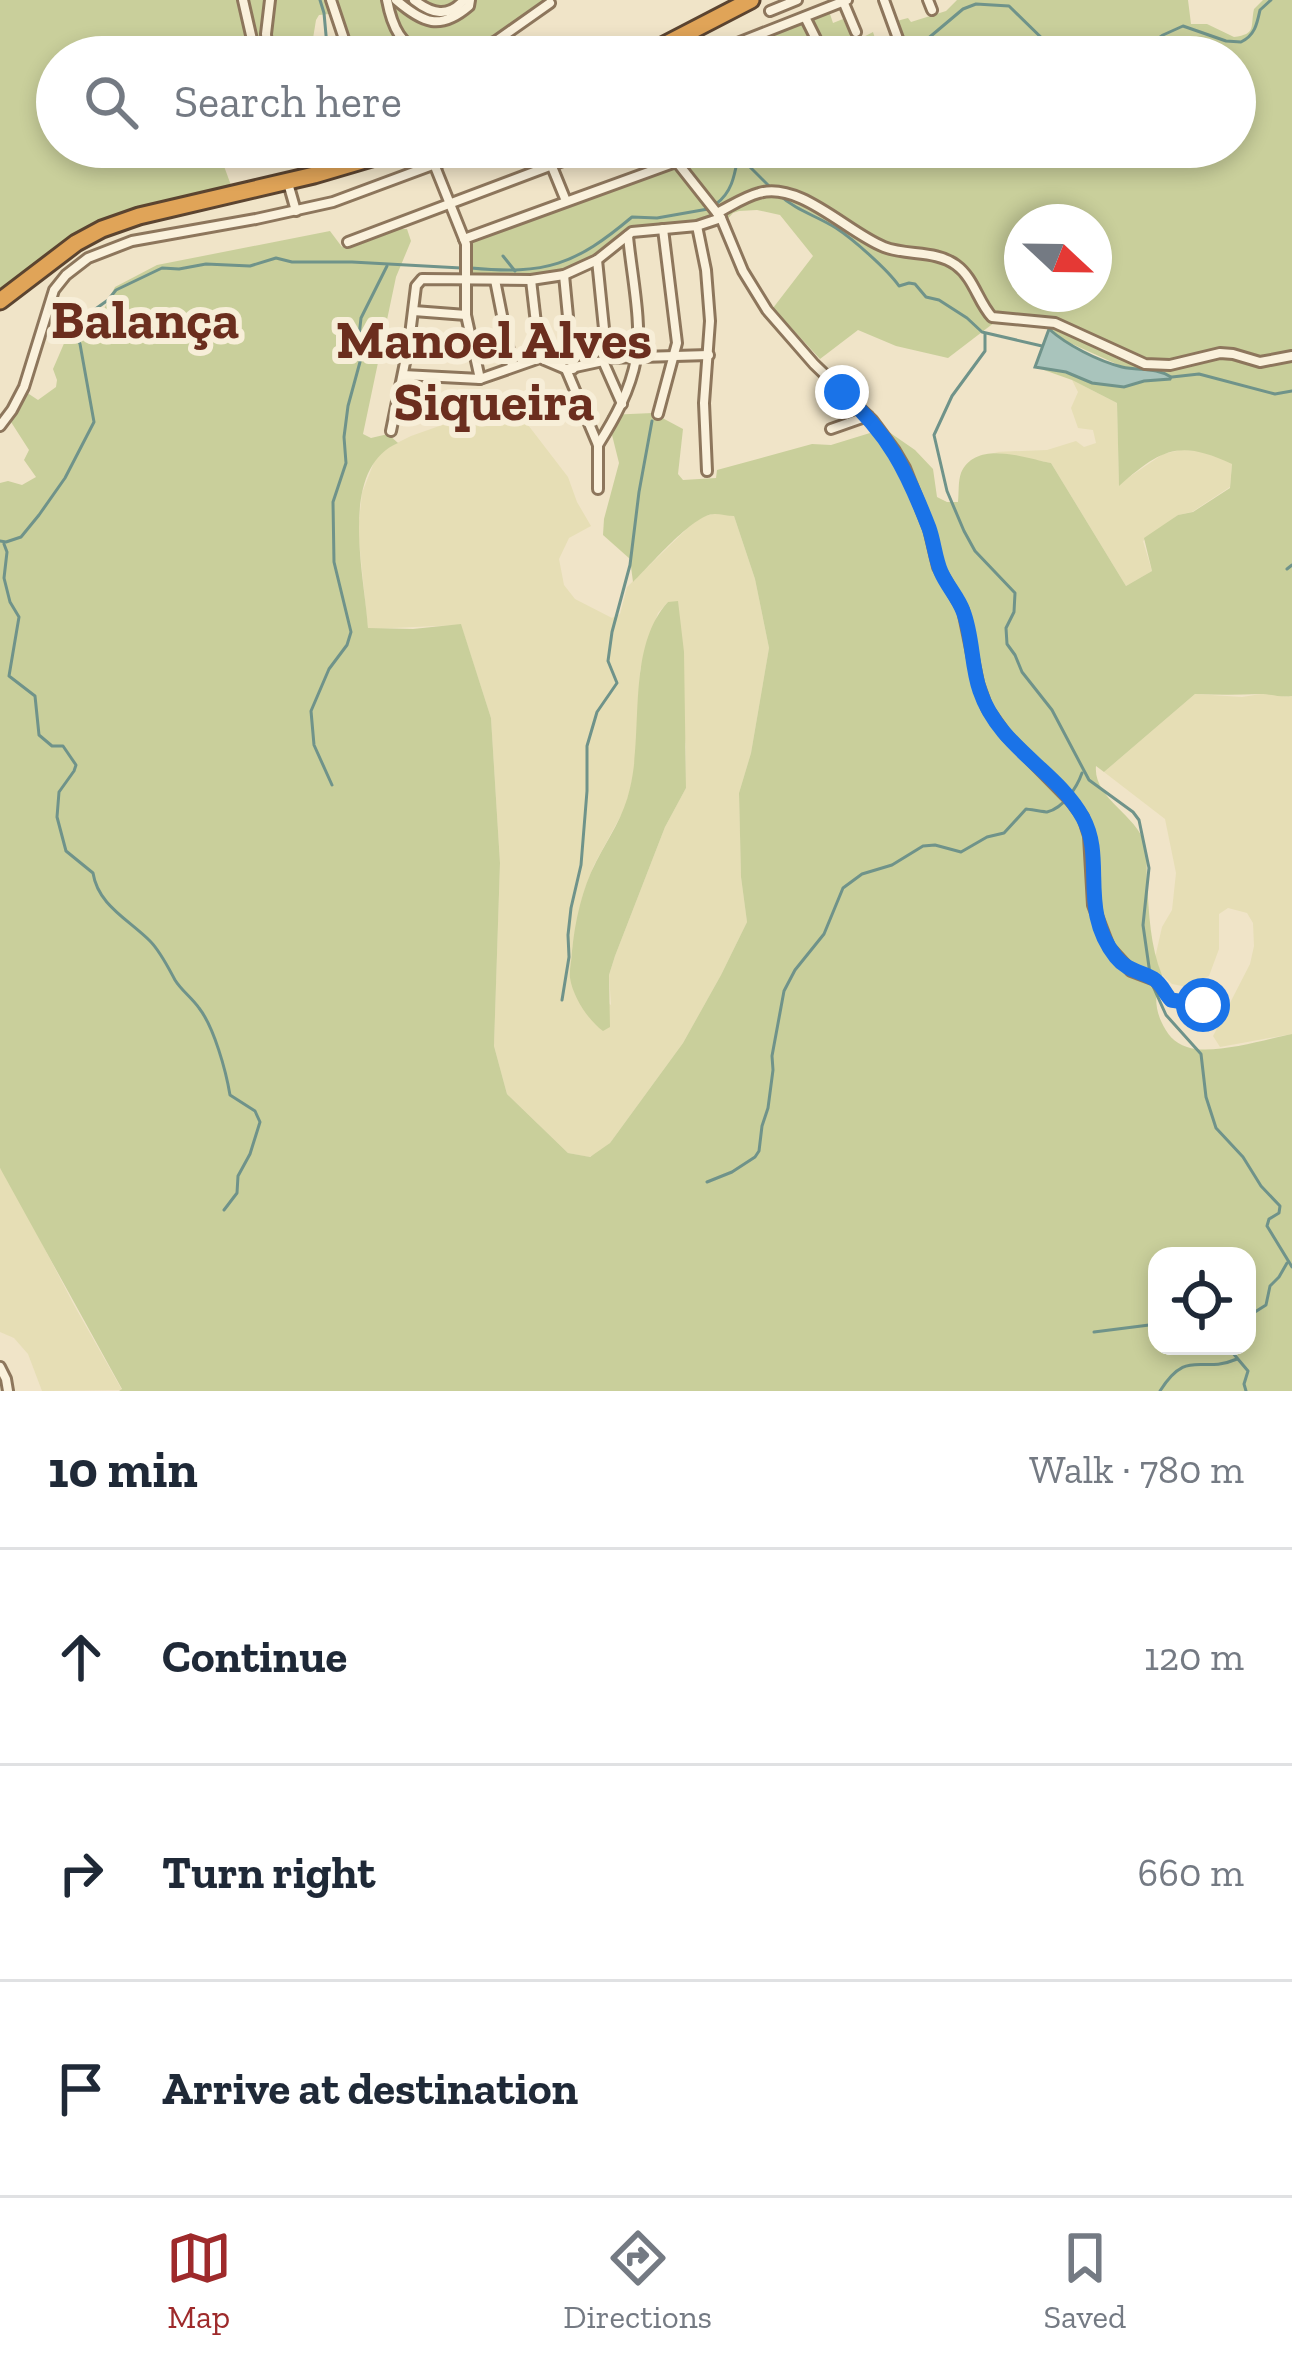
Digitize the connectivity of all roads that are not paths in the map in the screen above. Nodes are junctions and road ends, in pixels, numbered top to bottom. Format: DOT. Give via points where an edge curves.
graph roads {
  1 [pos="243,0"];
  2 [pos="270,0"];
  3 [pos="331,0"];
  4 [pos="391,0"];
  5 [pos="751,0"];
  6 [pos="797,0"];
  7 [pos="884,0"];
  8 [pos="464,1"];
  9 [pos="845,1"];
  10 [pos="418,2"];
  11 [pos="550,3"];
  12 [pos="770,11"];
  13 [pos="805,17"];
  14 [pos="856,32"];
  15 [pos="251,36"];
  16 [pos="266,36"];
  17 [pos="343,36"];
  18 [pos="399,36"];
  19 [pos="502,36"];
  20 [pos="682,36"];
  21 [pos="756,36"];
  22 [pos="814,36"];
  23 [pos="897,36"];
  24 [pos="423,168"];
  25 [pos="436,168"];
  26 [pos="540,168"];
  27 [pos="553,168"];
  28 [pos="659,168"];
  29 [pos="681,168"];
  30 [pos="334,169"];
  31 [pos="287,182"];
  32 [pos="566,201"];
  33 [pos="450,202"];
  34 [pos="296,211"];
  35 [pos="716,211"];
  36 [pos="698,226"];
  37 [pos="663,229"];
  38 [pos="628,236"];
  39 [pos="464,239"];
  40 [pos="348,242"];
  41 [pos="596,260"];
  42 [pos="465,272"];
  43 [pos="564,275"];
  44 [pos="495,280"];
  45 [pos="531,280"];
  46 [pos="0,301"];
  47 [pos="414,310"];
  48 [pos="466,315"];
  49 [pos="638,338"];
  50 [pos="409,343"];
  51 [pos="472,346"];
  52 [pos="675,356"];
  53 [pos="709,356"];
  54 [pos="1292,356"];
  55 [pos="637,357"];
  56 [pos="540,358"];
  57 [pos="607,359"];
  58 [pos="512,366"];
  59 [pos="569,369"];
  60 [pos="403,375"];
  61 [pos="480,379"];
  62 [pos="622,404"];
  63 [pos="658,414"];
  64 [pos="868,416"];
  65 [pos="0,426"];
  66 [pos="831,429"];
  67 [pos="391,431"];
  68 [pos="598,446"];
  69 [pos="707,471"];
  70 [pos="598,489"];
  71 [pos="1203,1005"];
  72 [pos="0,1367"];
  73 [pos="8,1391"];
  1 -- 15 [label="street"];
  2 -- 16 [label="street"];
  3 -- 17 [label="street"];
  4 -- 8 [label="street" via="440,23 469,6"];
  4 -- 18 [label="street"];
  5 -- 20 [label="highway"];
  6 -- 12 [label="street"];
  7 -- 23 [label="street"];
  8 -- 10 [label="street" via="442,12"];
  9 -- 13 [label="street"];
  9 -- 14 [label="street"];
  11 -- 19 [label="street"];
  13 -- 21 [label="street"];
  13 -- 22 [label="street"];
  24 -- 34 [label="street"];
  25 -- 33 [label="street"];
  26 -- 33 [label="street"];
  27 -- 32 [label="street"];
  28 -- 32 [label="street"];
  29 -- 35 [label="street"];
  30 -- 31 [label="highway"];
  31 -- 34 [label="street"];
  31 -- 46 [label="highway" via="102,229"];
  32 -- 39 [label="street"];
  33 -- 39 [label="street"];
  33 -- 40 [label="street"];
  34 -- 65 [label="street" via="132,241 77,265 54,290 24,387"];
  35 -- 36 [label="street"];
  35 -- 54 [label="street" via="775,192 882,246 957,265 992,317 1055,323 1145,364 1220,353 1260,362"];
  35 -- 64 [label="street" via="767,310"];
  36 -- 37 [label="street"];
  36 -- 53 [label="street"];
  37 -- 38 [label="street"];
  37 -- 52 [label="street"];
  38 -- 41 [label="street"];
  38 -- 49 [label="street"];
  39 -- 42 [label="street"];
  41 -- 43 [label="street"];
  41 -- 57 [label="street"];
  42 -- 44 [label="street"];
  42 -- 47 [label="street" via="425,278"];
  42 -- 48 [label="street"];
  43 -- 45 [label="street"];
  43 -- 59 [label="street"];
  44 -- 45 [label="street"];
  44 -- 58 [label="street"];
  45 -- 56 [label="street"];
  47 -- 48 [label="street"];
  47 -- 50 [label="street"];
  48 -- 51 [label="street"];
  49 -- 55 [label="street"];
  49 -- 57 [label="street"];
  50 -- 51 [label="street"];
  50 -- 60 [label="street"];
  51 -- 61 [label="street"];
  52 -- 53 [label="street"];
  52 -- 55 [label="street"];
  52 -- 63 [label="street"];
  53 -- 69 [label="street"];
  55 -- 57 [label="street"];
  55 -- 62 [label="street"];
  56 -- 58 [label="street"];
  56 -- 59 [label="street"];
  57 -- 59 [label="street"];
  57 -- 62 [label="street"];
  58 -- 61 [label="street"];
  59 -- 68 [label="street"];
  60 -- 61 [label="street"];
  60 -- 67 [label="street"];
  62 -- 68 [label="street"];
  64 -- 66 [label="street"];
  64 -- 71 [label="street" via="905,468 938,567 963,610 987,708 1086,825 1093,905 1109,947 1171,1000"];
  68 -- 70 [label="street"];
  72 -- 73 [label="street"];
}
